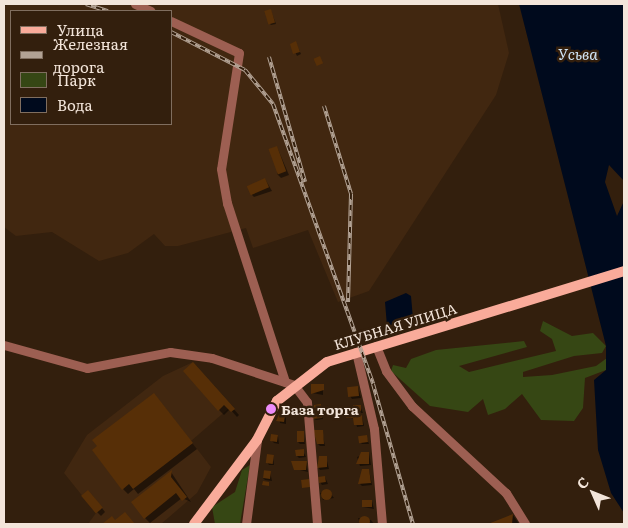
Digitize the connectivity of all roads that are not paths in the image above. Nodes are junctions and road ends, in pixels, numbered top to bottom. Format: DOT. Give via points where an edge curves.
graph roads {
  1 [pos="135,4"];
  2 [pos="149,10"];
  3 [pos="172,20"];
  4 [pos="624,271"];
  5 [pos="4,345"];
  6 [pos="376,346"];
  7 [pos="356,352"];
  8 [pos="289,384"];
  9 [pos="257,440"];
  10 [pos="194,524"];
  11 [pos="246,524"];
  12 [pos="318,524"];
  13 [pos="382,524"];
  14 [pos="525,524"];
  1 -- 2 [label="street"];
  3 -- 8 [label="street" via="239,53 221,168 226,203"];
  4 -- 6 [label="main road, КЛУБНАЯ УЛИЦА"];
  5 -- 8 [label="street" via="87,368 170,352 212,358"];
  6 -- 7 [label="main road, КЛУБНАЯ УЛИЦА"];
  6 -- 14 [label="street" via="386,371 412,406 506,493"];
  7 -- 8 [label="main road, КЛУБНАЯ УЛИЦА" via="327,362"];
  7 -- 13 [label="street" via="374,429"];
  8 -- 9 [label="main road, КЛУБНАЯ УЛИЦА"];
  8 -- 12 [label="street" via="307,402"];
  9 -- 10 [label="main road, КЛУБНАЯ УЛИЦА"];
  9 -- 11 [label="street"];
}
